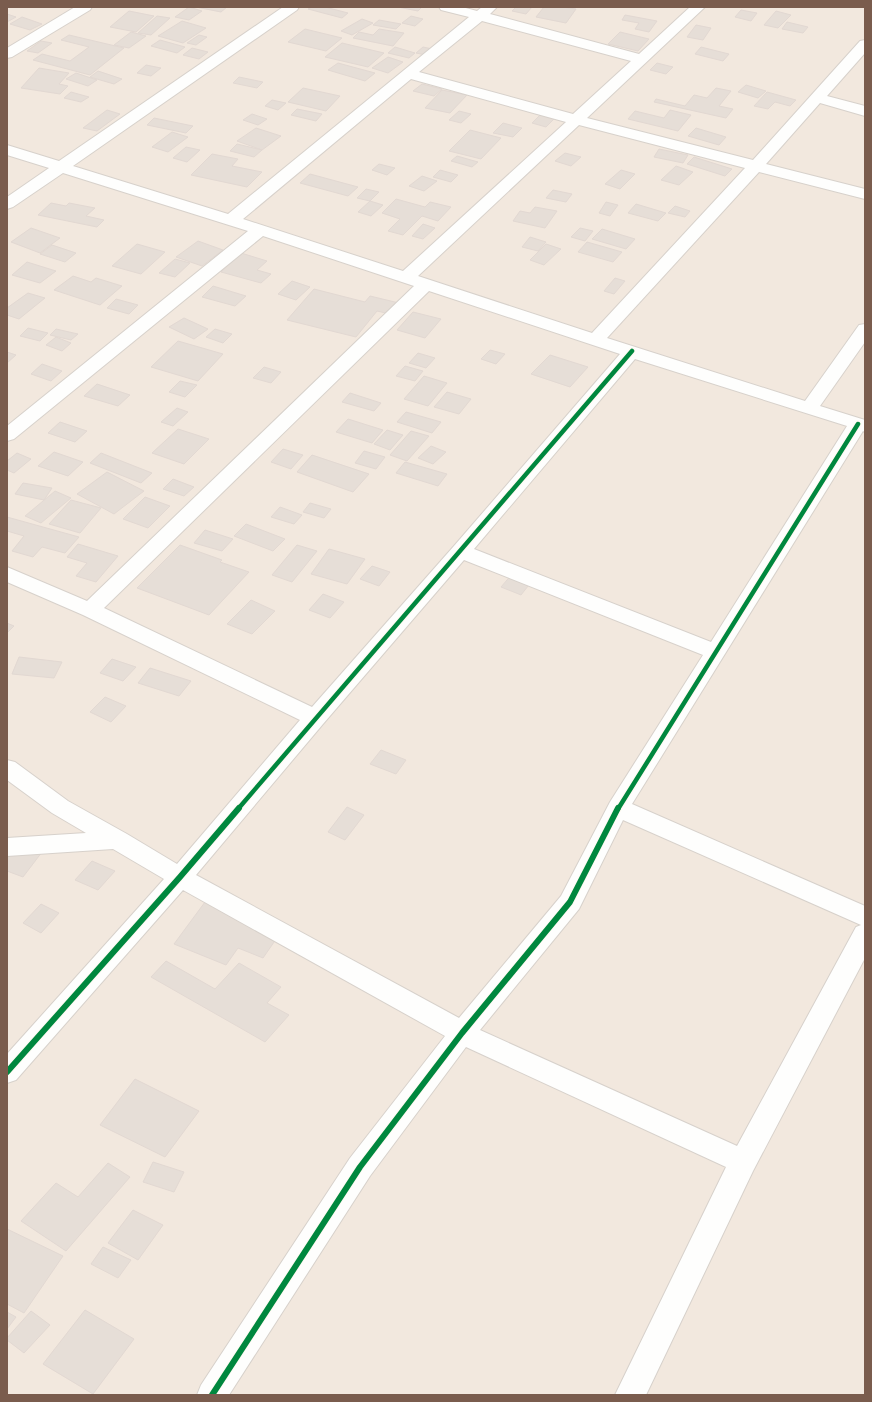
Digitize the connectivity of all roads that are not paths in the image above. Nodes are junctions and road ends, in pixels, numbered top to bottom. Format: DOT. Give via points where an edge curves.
graph roads {
  1 [pos="84,7"];
  2 [pos="292,7"];
  3 [pos="446,7"];
  4 [pos="698,7"];
  5 [pos="484,12"];
  6 [pos="865,44"];
  7 [pos="7,54"];
  8 [pos="641,59"];
  9 [pos="409,74"];
  10 [pos="818,98"];
  11 [pos="865,111"];
  12 [pos="577,120"];
  13 [pos="7,150"];
  14 [pos="756,166"];
  15 [pos="60,167"];
  16 [pos="865,194"];
  17 [pos="7,204"];
  18 [pos="231,220"];
  19 [pos="260,230"];
  20 [pos="407,277"];
  21 [pos="426,284"];
  22 [pos="865,329"];
  23 [pos="595,340"];
  24 [pos="632,351"];
  25 [pos="809,408"];
  26 [pos="862,425"];
  27 [pos="7,435"];
  28 [pos="461,551"];
  29 [pos="7,574"];
  30 [pos="90,610"];
  31 [pos="716,652"];
  32 [pos="315,718"];
  33 [pos="7,768"];
  34 [pos="618,808"];
  35 [pos="119,840"];
  36 [pos="7,847"];
  37 [pos="180,877"];
  38 [pos="865,917"];
  39 [pos="865,934"];
  40 [pos="462,1033"];
  41 [pos="7,1072"];
  42 [pos="743,1162"];
  43 [pos="212,1395"];
  44 [pos="630,1395"];
  1 -- 7 [label="street"];
  2 -- 15 [label="street"];
  3 -- 5 [label="street"];
  4 -- 8 [label="street"];
  5 -- 8 [label="street"];
  5 -- 9 [label="street"];
  6 -- 10 [label="street"];
  8 -- 12 [label="street"];
  9 -- 12 [label="street"];
  9 -- 18 [label="street"];
  10 -- 11 [label="street"];
  10 -- 14 [label="street"];
  12 -- 14 [label="street"];
  12 -- 20 [label="street"];
  13 -- 15 [label="street"];
  14 -- 16 [label="street"];
  14 -- 23 [label="street"];
  15 -- 17 [label="street"];
  15 -- 18 [label="street"];
  18 -- 19 [label="street"];
  19 -- 20 [label="street"];
  19 -- 27 [label="street"];
  20 -- 21 [label="street"];
  21 -- 23 [label="street"];
  21 -- 30 [label="street"];
  22 -- 25 [label="street"];
  23 -- 24 [label="street"];
  24 -- 25 [label="street"];
  24 -- 28 [label="street"];
  25 -- 26 [label="street"];
  26 -- 31 [label="street"];
  28 -- 31 [label="street"];
  28 -- 32 [label="street"];
  29 -- 30 [label="street"];
  30 -- 32 [label="street"];
  31 -- 34 [label="street"];
  32 -- 37 [label="street"];
  33 -- 35 [label="street" via="60,807"];
  34 -- 38 [label="street"];
  34 -- 40 [label="street" via="570,902"];
  35 -- 36 [label="street"];
  35 -- 37 [label="street"];
  37 -- 40 [label="street"];
  37 -- 41 [label="street"];
  39 -- 42 [label="street"];
  40 -- 42 [label="street"];
  40 -- 43 [label="street" via="360,1167"];
  42 -- 44 [label="street"];
}
